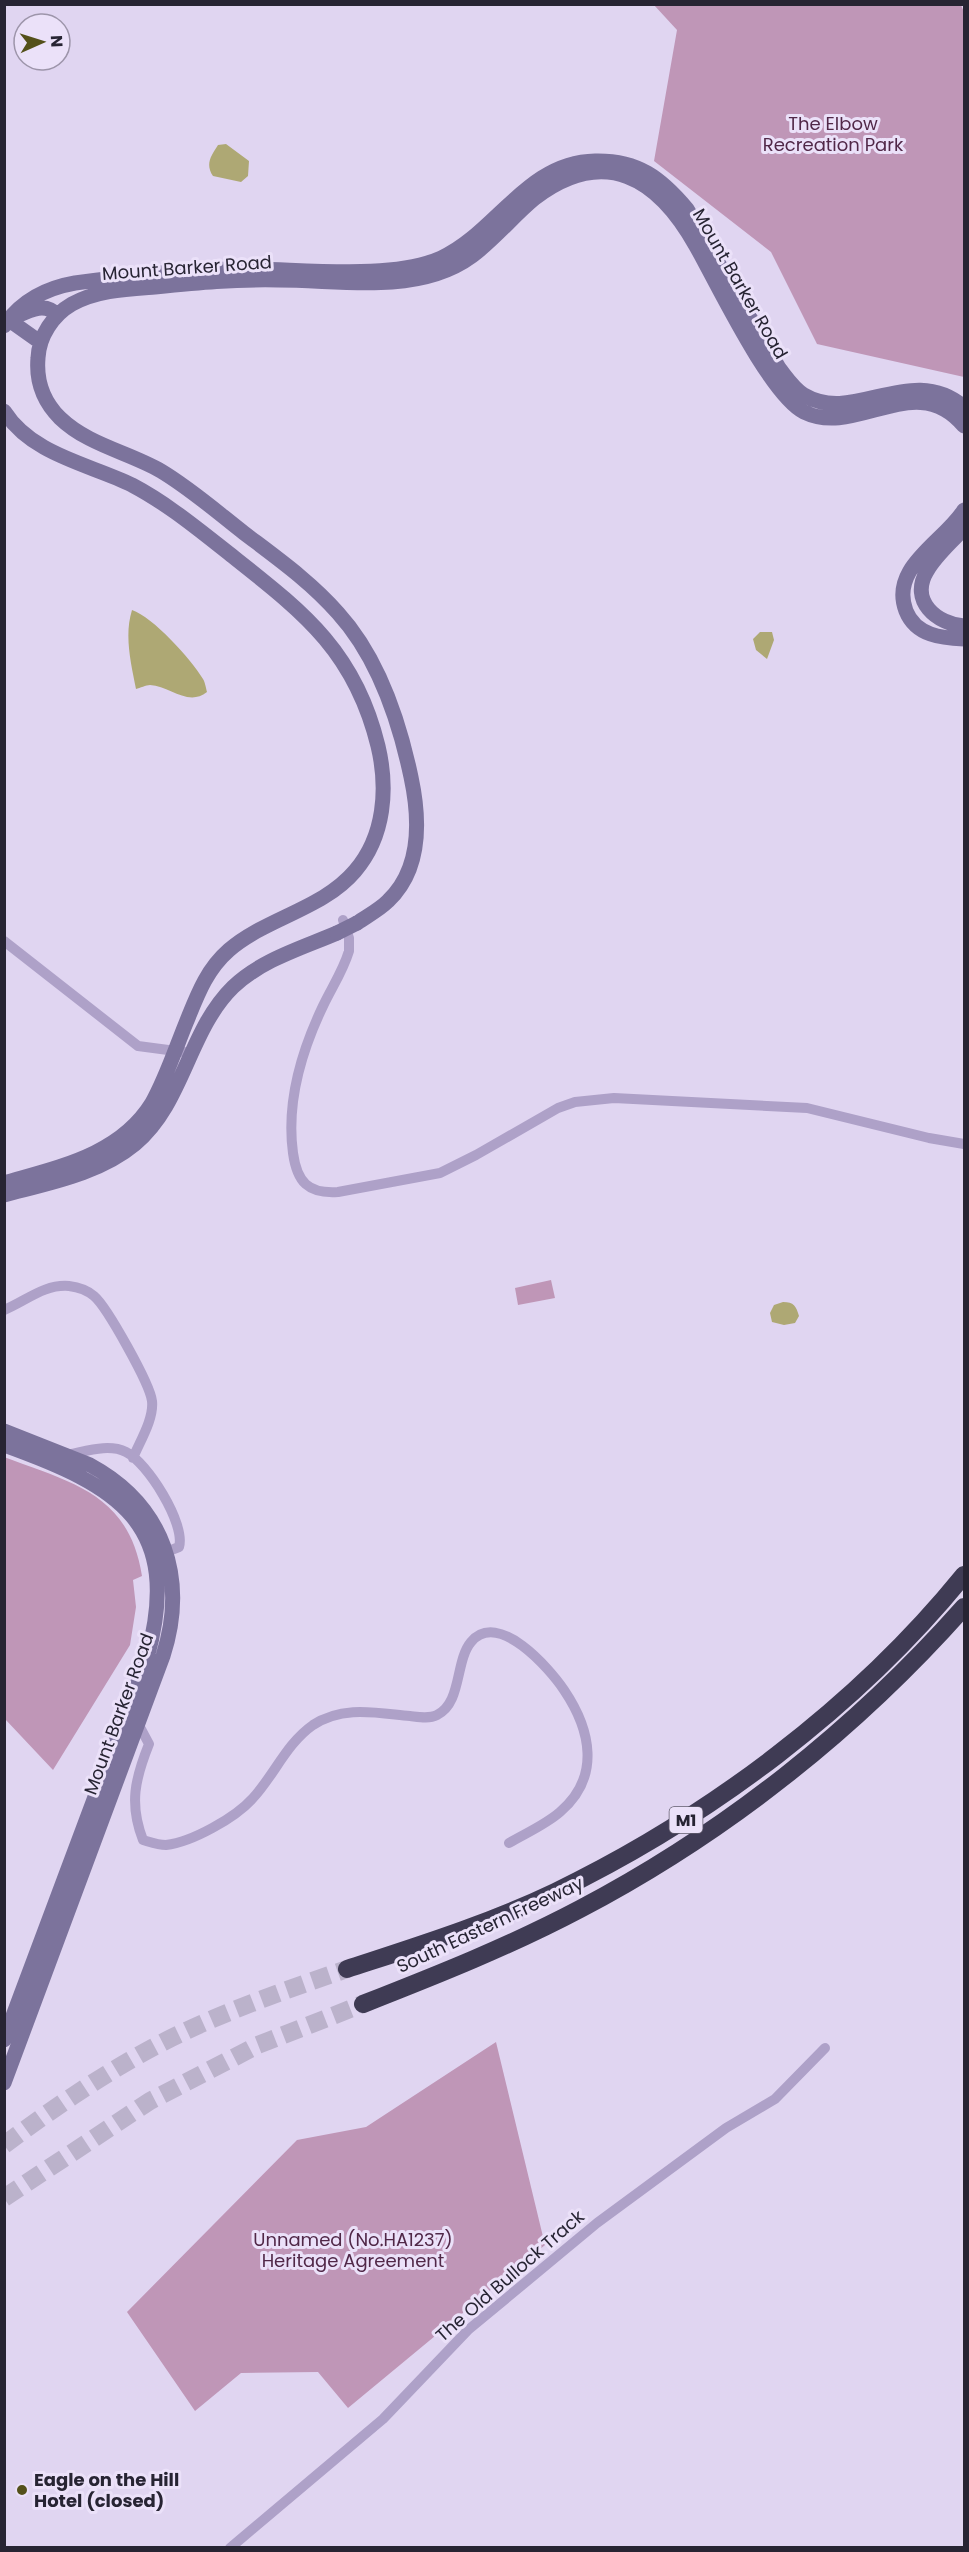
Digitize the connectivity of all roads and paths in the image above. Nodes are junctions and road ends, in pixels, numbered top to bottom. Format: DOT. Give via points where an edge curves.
graph roads {
  1 [pos="57,315"];
  2 [pos="6,320"];
  3 [pos="40,342"];
  4 [pos="964,407"];
  5 [pos="4,411"];
  6 [pos="964,426"];
  7 [pos="964,510"];
  8 [pos="964,528"];
  9 [pos="964,626"];
  10 [pos="964,639"];
  11 [pos="346,925"];
  12 [pos="4,941"];
  13 [pos="175,1050"];
  14 [pos="191,1053"];
  15 [pos="964,1144"];
  16 [pos="4,1183"];
  17 [pos="4,1195"];
  18 [pos="4,1310"];
  19 [pos="4,1431"];
  20 [pos="4,1445"];
  21 [pos="65,1455"];
  22 [pos="134,1458"];
  23 [pos="161,1554"];
  24 [pos="964,1575"];
  25 [pos="964,1607"];
  26 [pos="131,1722"];
  27 [pos="509,1843"];
  28 [pos="347,1969"];
  29 [pos="363,2004"];
  30 [pos="4,2040"];
  31 [pos="825,2048"];
  32 [pos="4,2083"];
  33 [pos="230,2547"];
  1 -- 2 [label="main road" via="39,308"];
  1 -- 3 [label="main road, Mount Barker Road"];
  1 -- 6 [label="main road, Mount Barker Road" via="78,300 122,289 229,280 386,283 435,275 471,257 521,210 557,183 595,172 610,173 650,187 672,208 763,364 792,404 832,418 917,402 955,415"];
  2 -- 3 [label="main road"];
  2 -- 4 [label="main road, Mount Barker Road" via="45,291 91,281 228,269 381,271 413,267 463,246 535,182 571,165 614,162 651,174 668,186 687,209 779,368 806,396 836,404 918,390 948,396"];
  3 -- 11 [label="main road, Mount Barker Road" via="39,383 56,414 86,436 156,468 188,489 298,575 342,617 381,683 416,798 416,845 406,876 387,902"];
  5 -- 13 [label="main road" via="24,434 47,449 118,478 169,506 295,606 344,660 365,702 375,736 384,771 383,804 371,844 355,871 319,899 242,938 216,961 203,982"];
  7 -- 10 [label="main road" via="910,571 904,583 903,601 909,619 920,630"];
  8 -- 9 [label="main road" via="925,573 922,592 926,608 936,617"];
  11 -- 14 [label="main road, Mount Barker Road" via="242,979 218,1006"];
  11 -- 15 [label="street" via="349,951 306,1046 290,1114 295,1169 302,1182 313,1190 338,1192 440,1173 558,1108 614,1098 807,1108"];
  12 -- 13 [label="street" via="138,1046"];
  13 -- 14 [label="street"];
  13 -- 16 [label="main road" via="150,1105 132,1129 106,1148 78,1161"];
  14 -- 17 [label="main road, Mount Barker Road" via="164,1110 133,1146 85,1172"];
  18 -- 22 [label="street" via="52,1288 82,1289 95,1297 142,1374 152,1402"];
  19 -- 21 [label="main road, Mount Barker Road"];
  20 -- 23 [label="main road, Mount Barker Road" via="61,1465 104,1489 124,1507"];
  21 -- 22 [label="street" via="104,1448 125,1451"];
  21 -- 23 [label="main road, Mount Barker Road" via="104,1473 128,1492 156,1528"];
  22 -- 23 [label="street" via="160,1491 178,1528 179,1547"];
  23 -- 26 [label="main road, Mount Barker Road" via="157,1616"];
  24 -- 28 [label="highway, South Eastern Freeway / M1" via="832,1709 751,1775 685,1821 553,1893 446,1936"];
  25 -- 29 [label="highway, South Eastern Freeway / M1" via="905,1670 820,1747 682,1849 539,1930"];
  26 -- 27 [label="street" via="149,1744 134,1792 139,1829 143,1840 160,1845 174,1843 240,1810 264,1785 284,1753 325,1718 362,1711 424,1717 442,1712 453,1694 471,1642 485,1634 503,1635 534,1654 552,1672 576,1708 588,1745 587,1766 572,1799 550,1820"];
  26 -- 30 [label="main road, Mount Barker Road"];
  26 -- 32 [label="main road, Mount Barker Road"];
  31 -- 33 [label="street, The Old Bullock Track" via="775,2099 726,2128 597,2223 468,2330 382,2419"];
}
